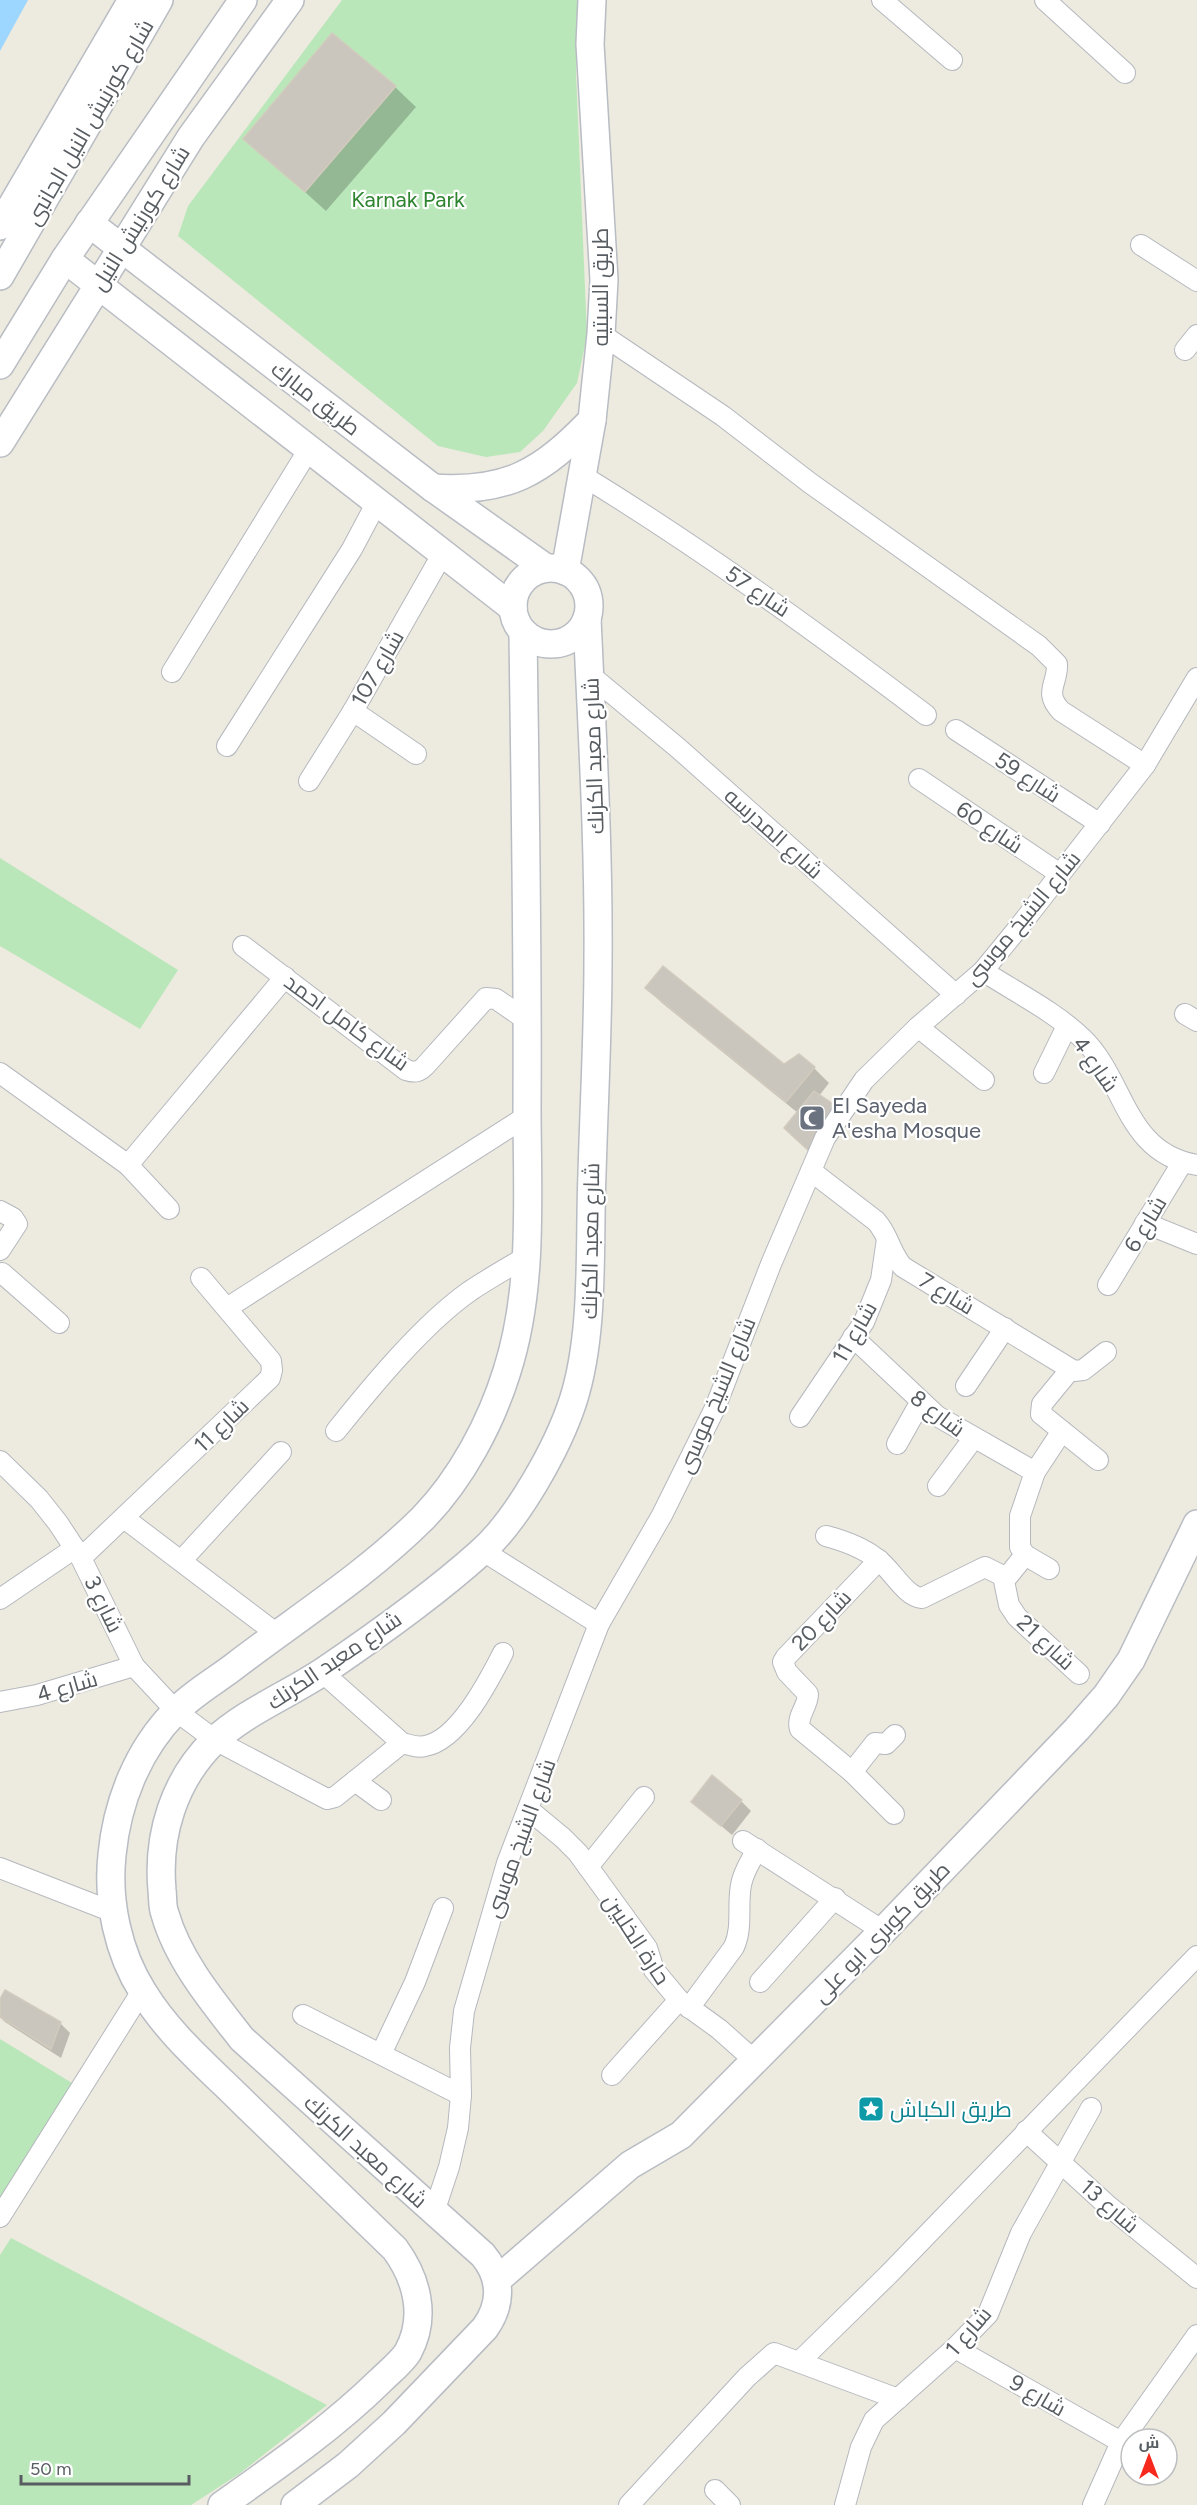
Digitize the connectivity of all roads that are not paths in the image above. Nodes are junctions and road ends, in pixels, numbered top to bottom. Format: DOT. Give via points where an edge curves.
graph roads {
  1 [pos="132,0"];
  2 [pos="159,0"];
  3 [pos="243,0"];
  4 [pos="290,0"];
  5 [pos="592,0"];
  6 [pos="882,0"];
  7 [pos="1045,0"];
  8 [pos="952,60"];
  9 [pos="1125,73"];
  10 [pos="89,223"];
  11 [pos="0,226"];
  12 [pos="1141,244"];
  13 [pos="122,248"];
  14 [pos="65,259"];
  15 [pos="0,276"];
  16 [pos="1197,280"];
  17 [pos="99,285"];
  18 [pos="601,334"];
  19 [pos="0,365"];
  20 [pos="592,420"];
  21 [pos="0,443"];
  22 [pos="309,449"];
  23 [pos="583,476"];
  24 [pos="433,488"];
  25 [pos="377,502"];
  26 [pos="443,553"];
  27 [pos="556,569"];
  28 [pos="587,618"];
  29 [pos="518,620"];
  30 [pos="172,672"];
  31 [pos="590,675"];
  32 [pos="1197,678"];
  33 [pos="353,711"];
  34 [pos="926,715"];
  35 [pos="956,730"];
  36 [pos="227,746"];
  37 [pos="416,754"];
  38 [pos="1145,765"];
  39 [pos="919,779"];
  40 [pos="309,781"];
  41 [pos="1100,824"];
  42 [pos="1060,874"];
  43 [pos="243,945"];
  44 [pos="983,971"];
  45 [pos="285,977"];
  46 [pos="956,995"];
  47 [pos="528,1021"];
  48 [pos="1067,1026"];
  49 [pos="918,1027"];
  50 [pos="0,1073"];
  51 [pos="1044,1073"];
  52 [pos="984,1080"];
  53 [pos="527,1116"];
  54 [pos="1190,1164"];
  55 [pos="128,1165"];
  56 [pos="811,1170"];
  57 [pos="169,1209"];
  58 [pos="0,1211"];
  59 [pos="1145,1223"];
  60 [pos="887,1238"];
  61 [pos="1197,1244"];
  62 [pos="0,1250"];
  63 [pos="526,1257"];
  64 [pos="1,1269"];
  65 [pos="201,1278"];
  66 [pos="1108,1285"];
  67 [pos="227,1308"];
  68 [pos="59,1323"];
  69 [pos="1005,1328"];
  70 [pos="853,1337"];
  71 [pos="1106,1352"];
  72 [pos="1070,1370"];
  73 [pos="966,1386"];
  74 [pos="920,1403"];
  75 [pos="800,1417"];
  76 [pos="336,1431"];
  77 [pos="1062,1431"];
  78 [pos="973,1438"];
  79 [pos="897,1444"];
  80 [pos="281,1452"];
  81 [pos="1098,1460"];
  82 [pos="0,1461"];
  83 [pos="1035,1472"];
  84 [pos="938,1486"];
  85 [pos="124,1518"];
  86 [pos="1197,1524"];
  87 [pos="826,1536"];
  88 [pos="483,1551"];
  89 [pos="78,1553"];
  90 [pos="1025,1555"];
  91 [pos="879,1560"];
  92 [pos="181,1561"];
  93 [pos="1049,1569"];
  94 [pos="1003,1576"];
  95 [pos="0,1599"];
  96 [pos="599,1624"];
  97 [pos="277,1634"];
  98 [pos="503,1653"];
  99 [pos="134,1666"];
  100 [pos="322,1672"];
  101 [pos="1079,1674"];
  102 [pos="0,1702"];
  103 [pos="176,1711"];
  104 [pos="895,1736"];
  105 [pos="215,1740"];
  106 [pos="402,1743"];
  107 [pos="852,1772"];
  108 [pos="355,1781"];
  109 [pos="644,1797"];
  110 [pos="381,1800"];
  111 [pos="528,1809"];
  112 [pos="894,1814"];
  113 [pos="588,1867"];
  114 [pos="0,1868"];
  115 [pos="835,1898"];
  116 [pos="443,1908"];
  117 [pos="113,1911"];
  118 [pos="883,1931"];
  119 [pos="1197,1956"];
  120 [pos="760,1982"];
  121 [pos="142,1991"];
  122 [pos="684,2004"];
  123 [pos="303,2015"];
  124 [pos="381,2054"];
  125 [pos="755,2061"];
  126 [pos="282,2075"];
  127 [pos="612,2075"];
  128 [pos="461,2095"];
  129 [pos="1091,2108"];
  130 [pos="251,2109"];
  131 [pos="1026,2131"];
  132 [pos="1061,2164"];
  133 [pos="434,2212"];
  134 [pos="0,2217"];
  135 [pos="1197,2278"];
  136 [pos="497,2280"];
  137 [pos="1197,2335"];
  138 [pos="955,2348"];
  139 [pos="799,2362"];
  140 [pos="898,2399"];
  141 [pos="1132,2427"];
  142 [pos="1119,2441"];
  143 [pos="1119,2446"];
  144 [pos="715,2490"];
  145 [pos="222,2505"];
  146 [pos="295,2505"];
  147 [pos="629,2505"];
  148 [pos="730,2505"];
  149 [pos="845,2505"];
  150 [pos="1093,2505"];
  1 -- 11 [label="street, شارع كورنيش النيل الجانبى"];
  2 -- 15 [label="street, شارع كورنيش النيل الجانبى"];
  3 -- 10 [label="street, شارع كورنيش النيل"];
  4 -- 13 [label="street, شارع كورنيش النيل" via="191,137"];
  5 -- 18 [label="street, طريق السبتيه" via="590,44 604,280"];
  6 -- 8 [label="street"];
  7 -- 9 [label="street"];
  10 -- 13 [label="street, طريق مبارك"];
  10 -- 14 [label="street, شارع كورنيش النيل"];
  12 -- 16 [label="street"];
  13 -- 17 [label="street, شارع كورنيش النيل"];
  13 -- 24 [label="street, طريق مبارك"];
  14 -- 17 [label="street, طريق مبارك"];
  14 -- 19 [label="street, شارع كورنيش النيل"];
  17 -- 21 [label="street, شارع كورنيش النيل"];
  17 -- 22 [label="street, طريق مبارك"];
  18 -- 20 [label="street, طريق السبتيه"];
  18 -- 38 [label="street" via="723,416 1039,646 1057,664 1051,694 1055,705"];
  20 -- 23 [label="street, طريق السبتيه"];
  20 -- 24 [label="street" via="547,462 521,477 463,490"];
  22 -- 25 [label="street, طريق مبارك"];
  22 -- 30 [label="street"];
  23 -- 27 [label="street, طريق السبتيه"];
  23 -- 34 [label="street, شارع 57" via="792,614"];
  24 -- 27 [label="street, طريق مبارك"];
  25 -- 26 [label="street, طريق مبارك"];
  25 -- 36 [label="street" via="352,549"];
  26 -- 29 [label="street, طريق مبارك"];
  26 -- 33 [label="street, شارع 107"];
  27 -- 28 [label="street" via="578,579 586,590"];
  27 -- 29 [label="street" via="533,573 522,582 515,594"];
  28 -- 29 [label="street" via="579,632 566,641 551,644 536,641"];
  28 -- 31 [label="street, شارع معبد الكرنك"];
  29 -- 47 [label="street"];
  31 -- 46 [label="street, شارع المدرسه"];
  31 -- 88 [label="street, شارع معبد الكرنك" via="598,961 588,1333 573,1401 545,1464 509,1521"];
  32 -- 38 [label="street, شارع الشيخ موسى"];
  33 -- 37 [label="street"];
  33 -- 40 [label="street, شارع 107"];
  35 -- 41 [label="street, شارع 59"];
  38 -- 41 [label="street, شارع الشيخ موسى"];
  39 -- 42 [label="street, شارع 60"];
  41 -- 42 [label="street, شارع الشيخ موسى"];
  42 -- 44 [label="street, شارع الشيخ موسى"];
  43 -- 45 [label="street, شارع كامل احمد"];
  44 -- 46 [label="street, شارع الشيخ موسى"];
  44 -- 48 [label="street, شارع 4"];
  45 -- 47 [label="street, شارع كامل احمد" via="413,1073 425,1066 486,998 496,999"];
  45 -- 55 [label="street"];
  46 -- 49 [label="street, شارع الشيخ موسى"];
  47 -- 53 [label="street"];
  48 -- 51 [label="street"];
  48 -- 54 [label="street, شارع 4" via="1095,1054 1151,1143 1166,1156"];
  49 -- 52 [label="street"];
  49 -- 56 [label="street, شارع الشيخ موسى" via="864,1080 825,1138"];
  50 -- 55 [label="street"];
  53 -- 63 [label="street"];
  53 -- 67 [label="street"];
  54 -- 59 [label="street, شارع 6"];
  55 -- 57 [label="street"];
  56 -- 60 [label="street, شارع 7" via="876,1221"];
  56 -- 96 [label="street, شارع الشيخ موسى" via="716,1408 662,1515"];
  58 -- 62 [label="street" via="17,1224"];
  59 -- 61 [label="street"];
  59 -- 66 [label="street, شارع 6"];
  60 -- 69 [label="street, شارع 7" via="903,1267"];
  60 -- 70 [label="street, شارع 11" via="881,1280 864,1322"];
  63 -- 76 [label="street" via="469,1292 426,1330"];
  63 -- 97 [label="street" via="521,1314 507,1372 459,1473 427,1514 388,1550"];
  64 -- 68 [label="street"];
  65 -- 67 [label="street, شارع 11"];
  67 -- 85 [label="street, شارع 11" via="271,1361 270,1378"];
  69 -- 72 [label="street, شارع 7"];
  69 -- 73 [label="street"];
  70 -- 74 [label="street, شارع 8"];
  70 -- 75 [label="street, شارع 11"];
  71 -- 72 [label="street" via="1083,1370"];
  72 -- 77 [label="street" via="1040,1408 1045,1418"];
  74 -- 78 [label="street, شارع 8"];
  74 -- 79 [label="street"];
  77 -- 81 [label="street"];
  77 -- 83 [label="street"];
  78 -- 83 [label="street, شارع 8"];
  78 -- 84 [label="street"];
  80 -- 92 [label="street"];
  82 -- 89 [label="street, شارع 3" via="39,1498"];
  83 -- 90 [label="street" via="1020,1516 1018,1538"];
  85 -- 89 [label="street, شارع 11"];
  85 -- 92 [label="street"];
  86 -- 118 [label="street, طريق كوبرى ابو على" via="1131,1660 1106,1696"];
  87 -- 91 [label="street" via="845,1541"];
  88 -- 96 [label="street"];
  88 -- 100 [label="street, شارع معبد الكرنك"];
  89 -- 95 [label="street"];
  89 -- 99 [label="street, شارع 3"];
  90 -- 93 [label="street"];
  90 -- 94 [label="street" via="1011,1574"];
  91 -- 94 [label="street" via="912,1595 922,1598 985,1567"];
  91 -- 107 [label="street, شارع 20" via="783,1662 787,1672 808,1694 799,1719 800,1729"];
  92 -- 97 [label="street"];
  94 -- 101 [label="street, شارع 21" via="1009,1605 1017,1617"];
  96 -- 111 [label="street, شارع الشيخ موسى"];
  97 -- 103 [label="street"];
  98 -- 106 [label="street" via="475,1703 447,1734 426,1746"];
  99 -- 102 [label="street, شارع 4"];
  99 -- 103 [label="street, شارع 3"];
  100 -- 105 [label="street, شارع معبد الكرنك"];
  100 -- 106 [label="street"];
  103 -- 105 [label="street, شارع 3"];
  103 -- 117 [label="street" via="144,1752 126,1790 114,1829 110,1870"];
  104 -- 107 [label="street" via="886,1744 875,1743"];
  105 -- 108 [label="street, شارع 3" via="327,1799"];
  105 -- 126 [label="street, شارع معبد الكرنك" via="182,1781 171,1806 160,1872 164,1913 184,1958 209,1997 242,2039"];
  106 -- 108 [label="street"];
  107 -- 112 [label="street, شارع 20"];
  108 -- 110 [label="street"];
  109 -- 113 [label="street"];
  111 -- 113 [label="street, حارة الخلبين" via="563,1838"];
  111 -- 128 [label="street, شارع الشيخ موسى" via="507,1863 464,2011"];
  113 -- 122 [label="street, حارة الخلبين" via="647,1948 654,1970"];
  114 -- 117 [label="street"];
  115 -- 118 [label="street"];
  115 -- 120 [label="street"];
  115 -- 122 [label="street" via="750,1845 740,1887 734,1947"];
  116 -- 124 [label="street" via="415,1982"];
  117 -- 121 [label="street" via="126,1957"];
  118 -- 125 [label="street, طريق كوبرى ابو على"];
  119 -- 131 [label="street"];
  121 -- 130 [label="street" via="174,2033"];
  121 -- 134 [label="street"];
  122 -- 125 [label="street, حارة الخلبين"];
  122 -- 127 [label="street"];
  123 -- 124 [label="street"];
  124 -- 128 [label="street"];
  125 -- 136 [label="street, طريق كوبرى ابو على" via="681,2135 630,2165"];
  126 -- 130 [label="street"];
  126 -- 133 [label="street, شارع معبد الكرنك"];
  128 -- 133 [label="street, شارع الشيخ موسى" via="449,2167"];
  129 -- 132 [label="street, شارع 1"];
  130 -- 145 [label="street" via="395,2249 414,2284 417,2323 408,2353 351,2409"];
  131 -- 132 [label="street, شارع 13"];
  131 -- 139 [label="street"];
  132 -- 135 [label="street, شارع 13"];
  132 -- 138 [label="street, شارع 1" via="1021,2233 988,2314"];
  133 -- 136 [label="street, شارع معبد الكرنك" via="483,2255"];
  136 -- 146 [label="street" via="498,2300 485,2328 394,2423 348,2465"];
  137 -- 141 [label="street"];
  138 -- 140 [label="street, شارع 1"];
  138 -- 142 [label="street, شارع 9"];
  139 -- 140 [label="street"];
  139 -- 147 [label="street" via="774,2353"];
  140 -- 149 [label="street, شارع 1" via="874,2420 867,2433"];
  143 -- 150 [label="street"];
  144 -- 148 [label="street"];
}
